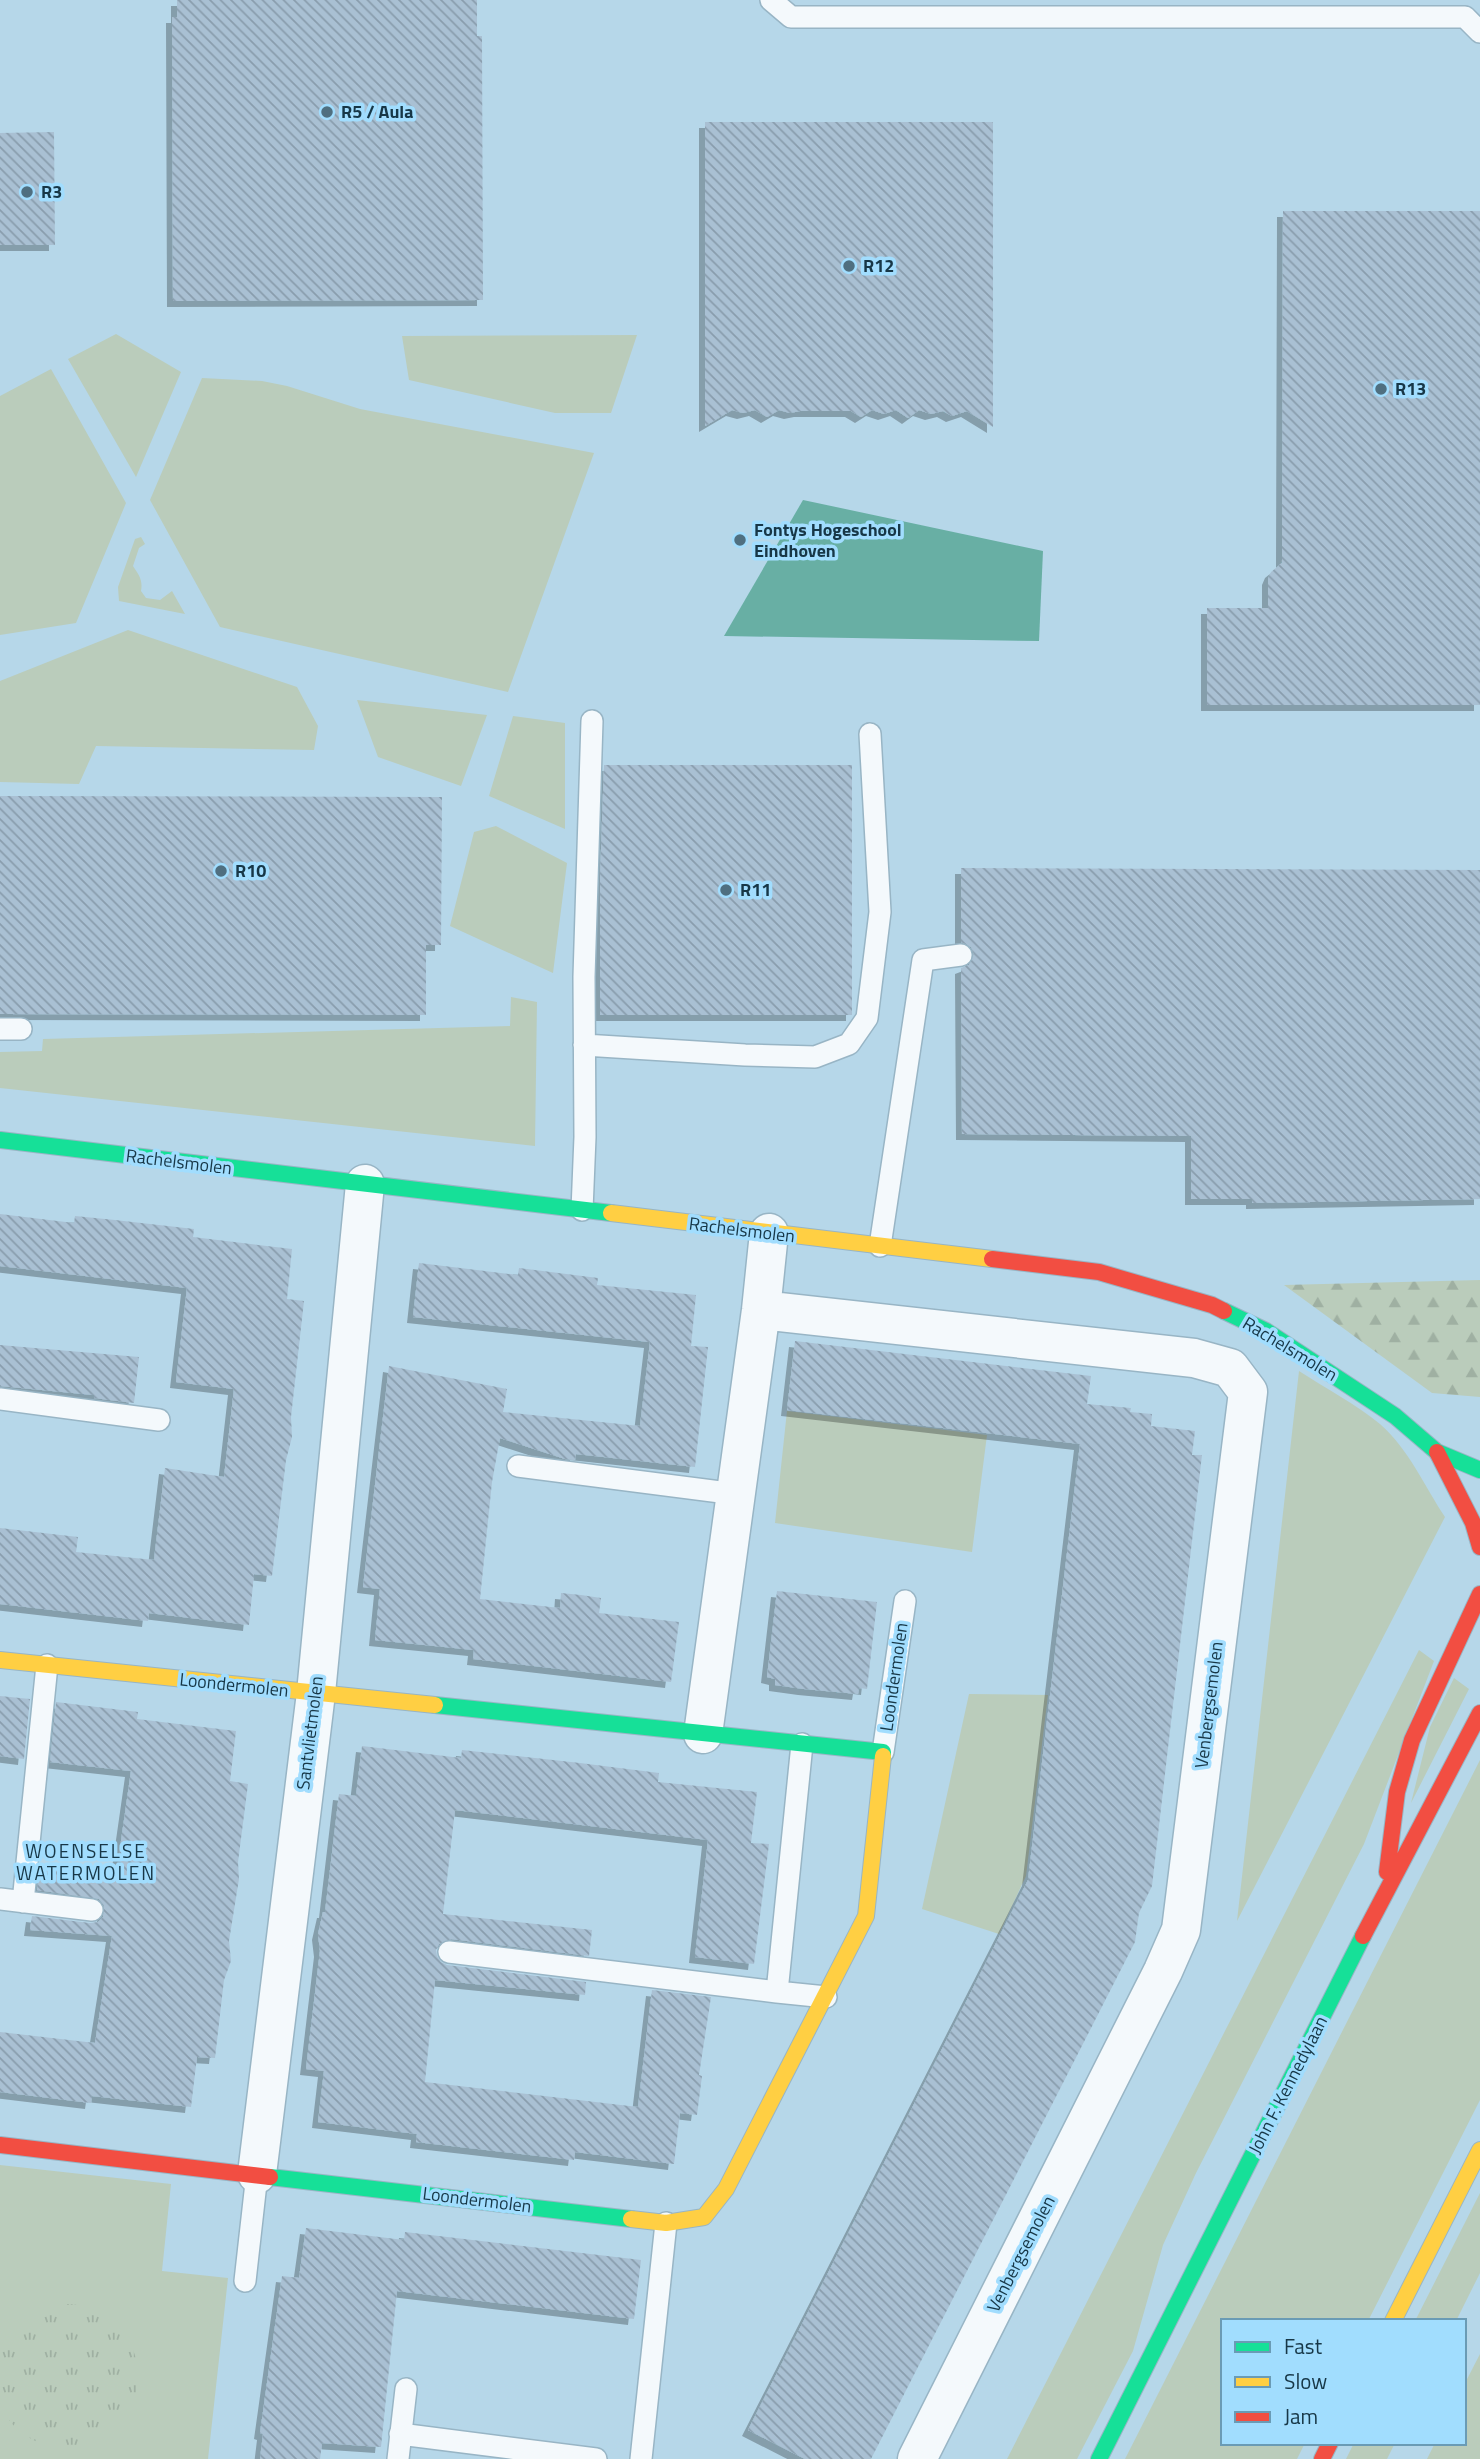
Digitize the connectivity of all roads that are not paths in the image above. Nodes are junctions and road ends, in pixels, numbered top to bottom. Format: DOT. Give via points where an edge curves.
graph roads {
  1 [pos="771,0"];
  2 [pos="1471,16"];
  3 [pos="592,721"];
  4 [pos="870,734"];
  5 [pos="961,955"];
  6 [pos="584,1045"];
  7 [pos="0,1140"];
  8 [pos="365,1184"];
  9 [pos="582,1210"];
  10 [pos="769,1233"];
  11 [pos="880,1246"];
  12 [pos="761,1310"];
  13 [pos="0,1399"];
  14 [pos="159,1420"];
  15 [pos="1437,1452"];
  16 [pos="518,1466"];
  17 [pos="1480,1470"];
  18 [pos="736,1494"];
  19 [pos="1480,1547"];
  20 [pos="1480,1594"];
  21 [pos="905,1601"];
  22 [pos="0,1660"];
  23 [pos="47,1665"];
  24 [pos="316,1693"];
  25 [pos="1480,1713"];
  26 [pos="703,1734"];
  27 [pos="802,1744"];
  28 [pos="883,1752"];
  29 [pos="1384,1895"];
  30 [pos="0,1899"];
  31 [pos="23,1902"];
  32 [pos="92,1910"];
  33 [pos="449,1952"];
  34 [pos="777,1992"];
  35 [pos="826,1997"];
  36 [pos="0,2145"];
  37 [pos="1480,2150"];
  38 [pos="257,2174"];
  39 [pos="666,2223"];
  40 [pos="245,2281"];
  41 [pos="1394,2319"];
  42 [pos="406,2389"];
  43 [pos="400,2434"];
  44 [pos="398,2459"];
  45 [pos="596,2459"];
  46 [pos="641,2459"];
  47 [pos="917,2459"];
  48 [pos="1099,2459"];
  1 -- 2 [label="lane" via="791,17"];
  3 -- 6 [label="lane"];
  4 -- 6 [label="lane" via="880,912 867,1018 849,1044 815,1057"];
  5 -- 11 [label="lane" via="923,960"];
  6 -- 9 [label="lane"];
  7 -- 8 [label="street, Rachelsmolen"];
  8 -- 9 [label="street, Rachelsmolen"];
  8 -- 24 [label="street, Santvlietmolen"];
  9 -- 10 [label="street, Rachelsmolen"];
  10 -- 11 [label="street, Rachelsmolen"];
  10 -- 12 [label="street"];
  11 -- 15 [label="street, Rachelsmolen" via="1099,1272 1212,1305 1266,1331 1395,1416"];
  12 -- 18 [label="street"];
  12 -- 47 [label="street, Venbergsemolen" via="1194,1358 1230,1368 1248,1392 1181,1930"];
  13 -- 14 [label="lane"];
  15 -- 17 [label="street, Rachelsmolen"];
  15 -- 19 [label="street, Rachelsmolen" via="1473,1523"];
  16 -- 18 [label="lane"];
  18 -- 26 [label="street"];
  20 -- 29 [label="street" via="1412,1740 1397,1791"];
  21 -- 28 [label="lane, Loondermolen"];
  22 -- 23 [label="street, Loondermolen"];
  23 -- 24 [label="street, Loondermolen"];
  23 -- 31 [label="lane"];
  24 -- 26 [label="street, Loondermolen"];
  24 -- 38 [label="street, Santvlietmolen"];
  25 -- 29 [label="street, John F. Kennedylaan"];
  26 -- 27 [label="street, Loondermolen"];
  27 -- 28 [label="street, Loondermolen"];
  27 -- 34 [label="lane"];
  28 -- 35 [label="street, Loondermolen" via="866,1916"];
  29 -- 48 [label="street, John F. Kennedylaan"];
  30 -- 31 [label="lane"];
  31 -- 32 [label="lane"];
  33 -- 34 [label="lane"];
  34 -- 35 [label="lane"];
  35 -- 39 [label="street, Loondermolen" via="726,2189 704,2217"];
  36 -- 38 [label="street, Loondermolen"];
  37 -- 41 [label="street"];
  38 -- 39 [label="street, Loondermolen"];
  38 -- 40 [label="lane, Santvlietmolen"];
  39 -- 46 [label="lane"];
  42 -- 43 [label="lane"];
  43 -- 44 [label="lane"];
  43 -- 45 [label="lane"];
}
